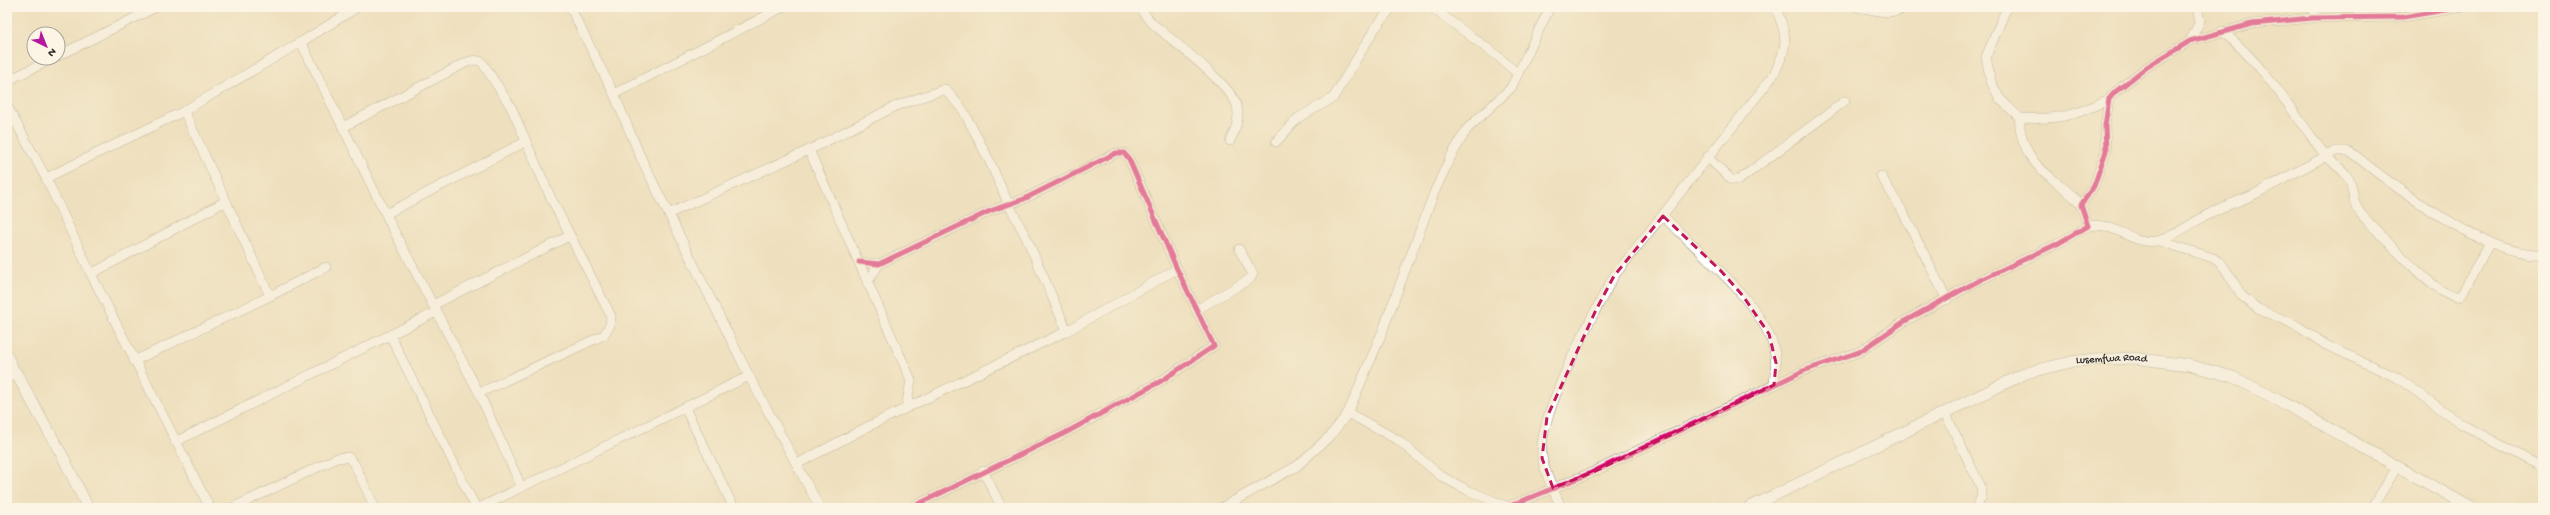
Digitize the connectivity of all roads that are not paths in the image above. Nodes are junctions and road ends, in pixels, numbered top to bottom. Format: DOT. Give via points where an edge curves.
graph roads {
  1 [pos="156,7"];
  2 [pos="358,7"];
  3 [pos="570,7"];
  4 [pos="783,7"];
  5 [pos="1141,7"];
  6 [pos="1392,7"];
  7 [pos="1431,7"];
  8 [pos="1550,7"];
  9 [pos="1775,7"];
  10 [pos="1857,7"];
  11 [pos="1906,7"];
  12 [pos="2007,7"];
  13 [pos="2197,7"];
  14 [pos="2312,7"];
  15 [pos="2463,7"];
  16 [pos="2316,18"];
  17 [pos="2222,31"];
  18 [pos="2190,41"];
  19 [pos="301,42"];
  20 [pos="66,52"];
  21 [pos="38,66"];
  22 [pos="1517,74"];
  23 [pos="7,81"];
  24 [pos="614,94"];
  25 [pos="2109,99"];
  26 [pos="1845,101"];
  27 [pos="7,106"];
  28 [pos="184,111"];
  29 [pos="2020,118"];
  30 [pos="343,127"];
  31 [pos="1230,141"];
  32 [pos="525,142"];
  33 [pos="1276,142"];
  34 [pos="809,150"];
  35 [pos="1707,156"];
  36 [pos="2326,156"];
  37 [pos="1881,176"];
  38 [pos="46,178"];
  39 [pos="226,202"];
  40 [pos="1009,205"];
  41 [pos="2081,205"];
  42 [pos="670,213"];
  43 [pos="386,214"];
  44 [pos="1663,216"];
  45 [pos="2088,226"];
  46 [pos="569,236"];
  47 [pos="2160,241"];
  48 [pos="2490,242"];
  49 [pos="1239,249"];
  50 [pos="2543,254"];
  51 [pos="859,262"];
  52 [pos="879,264"];
  53 [pos="326,267"];
  54 [pos="1177,269"];
  55 [pos="91,274"];
  56 [pos="867,283"];
  57 [pos="270,296"];
  58 [pos="1947,300"];
  59 [pos="434,309"];
  60 [pos="1196,310"];
  61 [pos="1067,331"];
  62 [pos="390,335"];
  63 [pos="7,354"];
  64 [pos="134,361"];
  65 [pos="11,375"];
  66 [pos="749,376"];
  67 [pos="1774,385"];
  68 [pos="479,393"];
  69 [pos="685,408"];
  70 [pos="906,408"];
  71 [pos="1348,413"];
  72 [pos="1945,413"];
  73 [pos="175,442"];
  74 [pos="797,464"];
  75 [pos="2397,467"];
  76 [pos="2543,468"];
  77 [pos="983,471"];
  78 [pos="521,486"];
  79 [pos="1553,488"];
  80 [pos="1506,507"];
  81 [pos="1979,507"];
  82 [pos="88,508"];
  83 [pos="210,508"];
  84 [pos="232,508"];
  85 [pos="375,508"];
  86 [pos="478,508"];
  87 [pos="734,508"];
  88 [pos="820,508"];
  89 [pos="910,508"];
  90 [pos="1002,508"];
  91 [pos="1221,508"];
  92 [pos="1561,508"];
  93 [pos="1748,508"];
  94 [pos="2372,508"];
  95 [pos="2472,508"];
  1 -- 20 [label="street"];
  2 -- 19 [label="street"];
  3 -- 24 [label="street"];
  4 -- 24 [label="street"];
  5 -- 31 [label="street" via="1155,26 1226,89 1237,105 1238,119"];
  6 -- 33 [label="street" via="1374,30 1334,98 1298,118"];
  7 -- 22 [label="street" via="1495,54"];
  8 -- 22 [label="street"];
  9 -- 35 [label="street" via="1786,37 1784,53 1773,76 1751,106"];
  10 -- 11 [label="street" via="1893,12 1901,12"];
  12 -- 29 [label="street" via="1986,57 1990,82 2000,99"];
  13 -- 18 [label="street" via="2200,21"];
  14 -- 16 [label="street"];
  15 -- 16 [label="street" via="2403,17"];
  16 -- 17 [label="street" via="2252,24"];
  17 -- 18 [label="street"];
  17 -- 36 [label="street" via="2248,52"];
  18 -- 25 [label="street" via="2147,67"];
  19 -- 28 [label="street"];
  19 -- 30 [label="street"];
  21 -- 23 [label="street"];
  22 -- 71 [label="street" via="1512,88 1467,129 1450,158"];
  24 -- 42 [label="street" via="641,158"];
  25 -- 29 [label="street" via="2084,111 2053,119"];
  25 -- 41 [label="street" via="2105,126 2106,152 2094,186"];
  26 -- 35 [label="street" via="1739,180 1732,180"];
  27 -- 38 [label="street"];
  28 -- 38 [label="street"];
  28 -- 39 [label="street"];
  29 -- 41 [label="street" via="2028,154 2041,172 2069,190"];
  30 -- 32 [label="street" via="475,60 488,68 510,107"];
  30 -- 43 [label="street"];
  32 -- 43 [label="street"];
  32 -- 46 [label="street"];
  34 -- 40 [label="street" via="896,106 946,89 963,110"];
  34 -- 42 [label="street"];
  34 -- 51 [label="street"];
  35 -- 44 [label="street"];
  36 -- 47 [label="street" via="2285,179 2212,212"];
  36 -- 48 [label="street" via="2336,150 2348,151 2443,218"];
  36 -- 48 [label="street" via="2347,175 2352,184 2353,201 2361,214 2418,272 2450,297 2460,297 2464,292"];
  37 -- 58 [label="street" via="1903,212"];
  38 -- 55 [label="street"];
  39 -- 55 [label="street"];
  39 -- 57 [label="street"];
  40 -- 52 [label="street" via="990,211"];
  40 -- 54 [label="street" via="1024,200 1116,153 1124,153 1129,159"];
  40 -- 61 [label="street" via="1028,239"];
  41 -- 45 [label="street"];
  42 -- 66 [label="street"];
  43 -- 59 [label="street"];
  44 -- 67 [label="street" via="1721,271 1743,296 1763,325 1774,350"];
  44 -- 79 [label="street" via="1614,276 1547,417 1542,458"];
  45 -- 47 [label="street" via="2101,224 2129,237 2149,242"];
  45 -- 58 [label="street" via="2057,244 1978,281"];
  46 -- 59 [label="street"];
  46 -- 68 [label="street" via="607,303 611,316 610,325 604,335"];
  47 -- 76 [label="street" via="2213,258 2222,264 2242,296 2258,309 2296,325 2326,345 2398,378 2460,423"];
  48 -- 50 [label="street" via="2536,255"];
  49 -- 60 [label="street" via="1253,274 1250,280"];
  51 -- 52 [label="street"];
  51 -- 56 [label="street"];
  52 -- 56 [label="street"];
  53 -- 57 [label="street"];
  54 -- 60 [label="street"];
  54 -- 61 [label="street"];
  55 -- 64 [label="street"];
  56 -- 70 [label="street" via="911,380"];
  57 -- 64 [label="street"];
  58 -- 67 [label="street" via="1905,322 1859,352 1802,371"];
  59 -- 62 [label="street"];
  59 -- 68 [label="street"];
  60 -- 77 [label="street" via="1213,342 1212,349 1161,381 1065,433"];
  61 -- 70 [label="street"];
  62 -- 73 [label="street"];
  62 -- 86 [label="street"];
  63 -- 65 [label="street"];
  64 -- 73 [label="street"];
  65 -- 82 [label="street" via="63,456"];
  66 -- 69 [label="street"];
  66 -- 74 [label="street"];
  67 -- 79 [label="street" via="1742,398 1685,429 1591,473"];
  68 -- 78 [label="street"];
  69 -- 78 [label="street"];
  69 -- 87 [label="street"];
  70 -- 74 [label="street"];
  71 -- 80 [label="street" via="1398,440 1441,476"];
  71 -- 91 [label="street" via="1331,435 1297,466"];
  72 -- 75 [label="street, Lusemfwa Road" via="2026,373 2075,361 2132,358 2189,365 2233,377"];
  72 -- 81 [label="street" via="1981,487"];
  72 -- 93 [label="street, Lusemfwa Road"];
  73 -- 83 [label="street"];
  74 -- 88 [label="street"];
  75 -- 94 [label="street"];
  75 -- 95 [label="street, Lusemfwa Road"];
  77 -- 89 [label="street"];
  77 -- 90 [label="street"];
  78 -- 86 [label="street"];
  79 -- 80 [label="street"];
  79 -- 92 [label="street"];
  84 -- 85 [label="street" via="336,458 348,457 355,465"];
}
